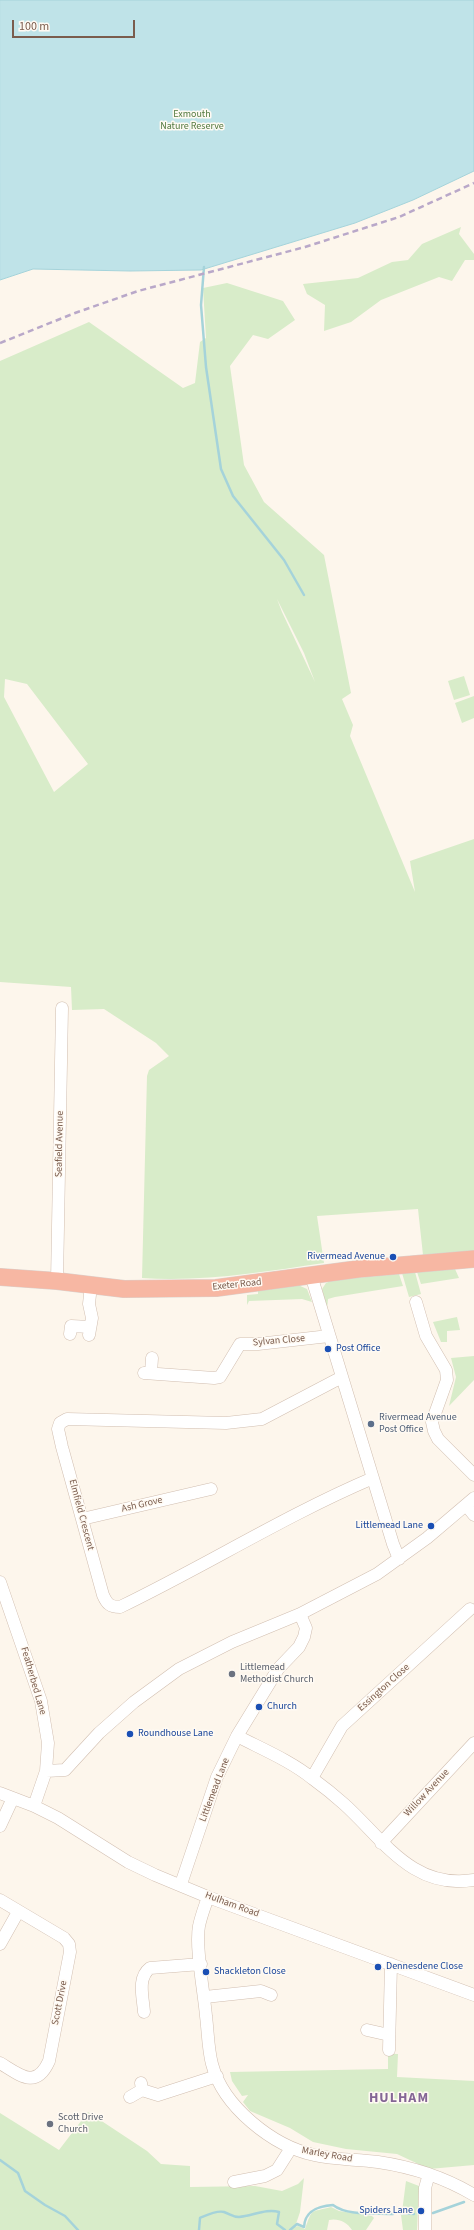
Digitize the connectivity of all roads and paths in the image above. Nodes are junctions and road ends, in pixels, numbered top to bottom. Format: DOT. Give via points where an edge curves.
graph roads {
  1 [pos="62,1008"];
  2 [pos="474,1259"];
  3 [pos="311,1275"];
  4 [pos="0,1277"];
  5 [pos="57,1281"];
  6 [pos="92,1284"];
  7 [pos="416,1302"];
  8 [pos="70,1334"];
  9 [pos="329,1336"];
  10 [pos="152,1358"];
  11 [pos="342,1378"];
  12 [pos="474,1475"];
  13 [pos="373,1478"];
  14 [pos="206,1494"];
  15 [pos="470,1502"];
  16 [pos="474,1515"];
  17 [pos="82,1519"];
  18 [pos="399,1559"];
  19 [pos="0,1582"];
  20 [pos="470,1609"];
  21 [pos="300,1614"];
  22 [pos="237,1736"];
  23 [pos="474,1743"];
  24 [pos="46,1771"];
  25 [pos="312,1778"];
  26 [pos="0,1793"];
  27 [pos="13,1798"];
  28 [pos="34,1806"];
  29 [pos="0,1826"];
  30 [pos="381,1843"];
  31 [pos="474,1880"];
  32 [pos="181,1884"];
  33 [pos="208,1897"];
  34 [pos="0,1900"];
  35 [pos="18,1912"];
  36 [pos="0,1944"];
  37 [pos="201,1964"];
  38 [pos="391,1964"];
  39 [pos="271,1995"];
  40 [pos="474,1995"];
  41 [pos="205,1997"];
  42 [pos="144,2012"];
  43 [pos="367,2030"];
  44 [pos="389,2035"];
  45 [pos="389,2050"];
  46 [pos="0,2063"];
  47 [pos="217,2076"];
  48 [pos="130,2097"];
  49 [pos="291,2148"];
  50 [pos="429,2174"];
  51 [pos="234,2182"];
  52 [pos="472,2190"];
  53 [pos="424,2230"];
  1 -- 5 [label="street, Seafield Avenue"];
  2 -- 3 [label="highway, Exeter Road"];
  3 -- 6 [label="highway, Exeter Road" via="216,1288 124,1289"];
  3 -- 9 [label="street"];
  4 -- 5 [label="highway, Exeter Road"];
  5 -- 6 [label="highway, Exeter Road"];
  6 -- 8 [label="street" via="89,1304 92,1318 90,1331 71,1326"];
  7 -- 12 [label="street" via="426,1336 446,1370 447,1380 432,1422 434,1431"];
  9 -- 10 [label="street, Sylvan Close" via="240,1344 220,1377 214,1378 147,1373"];
  9 -- 11 [label="street"];
  11 -- 13 [label="street"];
  11 -- 17 [label="street, Elmfield Crescent" via="254,1421 226,1423 67,1419 60,1423 58,1430"];
  13 -- 17 [label="street, Elmfield Crescent" via="342,1491 212,1561 120,1606 113,1607 107,1603 103,1595"];
  13 -- 18 [label="street"];
  14 -- 17 [label="street, Ash Grove"];
  15 -- 16 [label="street"];
  15 -- 18 [label="street"];
  18 -- 21 [label="street" via="353,1588"];
  19 -- 24 [label="street, Featherbed Lane" via="41,1701 48,1743"];
  20 -- 25 [label="street, Essington Close" via="342,1726"];
  21 -- 22 [label="street, Littlemead Lane" via="306,1628 299,1647 278,1669"];
  21 -- 24 [label="street" via="232,1642 179,1669 134,1702 99,1733 65,1770"];
  22 -- 25 [label="street"];
  22 -- 32 [label="street, Littlemead Lane" via="217,1777"];
  23 -- 30 [label="street, Willow Avenue"];
  24 -- 28 [label="street, Featherbed Lane"];
  25 -- 30 [label="street" via="344,1804"];
  26 -- 27 [label="street, Hulham Road"];
  27 -- 28 [label="street, Hulham Road"];
  27 -- 29 [label="street"];
  28 -- 32 [label="street, Hulham Road" via="128,1862"];
  30 -- 31 [label="street" via="419,1871 435,1877"];
  32 -- 33 [label="street, Hulham Road"];
  33 -- 37 [label="street, Marley Road" via="199,1926"];
  33 -- 38 [label="street, Hulham Road"];
  34 -- 35 [label="street, Scott Drive"];
  35 -- 36 [label="street"];
  35 -- 46 [label="street, Scott Drive" via="64,1938 70,1952 46,2069 40,2075 26,2078"];
  37 -- 41 [label="street, Marley Road"];
  37 -- 42 [label="street" via="150,1968 142,1978"];
  38 -- 40 [label="street, Hulham Road"];
  38 -- 44 [label="street"];
  39 -- 41 [label="street" via="261,1991"];
  41 -- 47 [label="street, Marley Road" via="212,2064"];
  43 -- 44 [label="street"];
  44 -- 45 [label="street"];
  47 -- 48 [label="street" via="158,2095 141,2086"];
  47 -- 49 [label="street, Marley Road" via="247,2118"];
  49 -- 50 [label="street, Marley Road" via="327,2157 411,2168"];
  49 -- 51 [label="street" via="272,2174"];
  50 -- 52 [label="street, Marley Road"];
  50 -- 53 [label="street" via="425,2188"];
}
